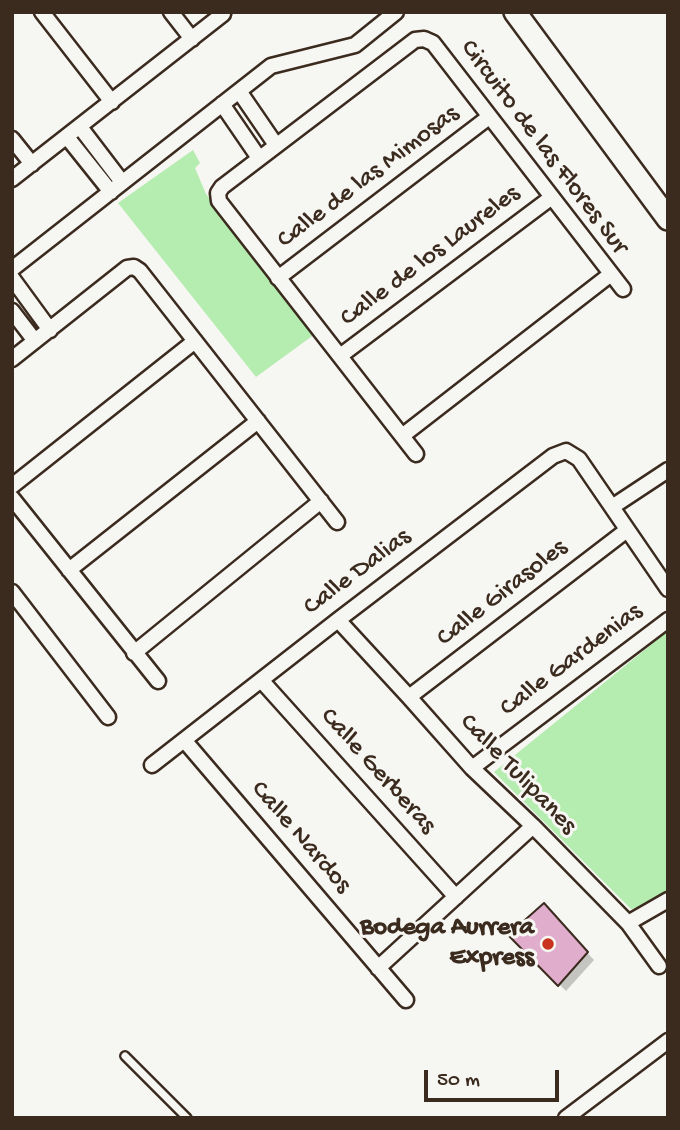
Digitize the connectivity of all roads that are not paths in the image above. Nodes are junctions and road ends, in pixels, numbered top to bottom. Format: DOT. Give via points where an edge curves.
graph roads {
  1 [pos="42,12"];
  2 [pos="171,12"];
  3 [pos="396,12"];
  4 [pos="515,12"];
  5 [pos="223,14"];
  6 [pos="192,39"];
  7 [pos="239,90"];
  8 [pos="112,102"];
  9 [pos="222,104"];
  10 [pos="489,117"];
  11 [pos="80,127"];
  12 [pos="67,137"];
  13 [pos="12,139"];
  14 [pos="276,145"];
  15 [pos="260,158"];
  16 [pos="32,164"];
  17 [pos="12,179"];
  18 [pos="116,187"];
  19 [pos="552,197"];
  20 [pos="667,217"];
  21 [pos="12,269"];
  22 [pos="611,274"];
  23 [pos="12,278"];
  24 [pos="278,278"];
  25 [pos="623,289"];
  26 [pos="12,311"];
  27 [pos="50,330"];
  28 [pos="35,341"];
  29 [pos="195,341"];
  30 [pos="340,356"];
  31 [pos="12,359"];
  32 [pos="258,421"];
  33 [pos="402,436"];
  34 [pos="416,454"];
  35 [pos="668,470"];
  36 [pos="12,486"];
  37 [pos="12,498"];
  38 [pos="321,501"];
  39 [pos="612,507"];
  40 [pos="337,522"];
  41 [pos="627,530"];
  42 [pos="69,570"];
  43 [pos="668,590"];
  44 [pos="12,592"];
  45 [pos="338,620"];
  46 [pos="668,620"];
  47 [pos="134,653"];
  48 [pos="261,680"];
  49 [pos="158,681"];
  50 [pos="409,697"];
  51 [pos="108,717"];
  52 [pos="184,740"];
  53 [pos="152,765"];
  54 [pos="472,768"];
  55 [pos="533,826"];
  56 [pos="456,897"];
  57 [pos="668,900"];
  58 [pos="628,923"];
  59 [pos="659,966"];
  60 [pos="379,968"];
  61 [pos="406,1000"];
  62 [pos="663,1045"];
  63 [pos="125,1056"];
  64 [pos="668,1062"];
  65 [pos="187,1118"];
  66 [pos="566,1118"];
  1 -- 8 [label="street"];
  2 -- 6 [label="street"];
  3 -- 7 [label="street" via="355,45 271,65"];
  4 -- 20 [label="main road"];
  5 -- 6 [label="street"];
  6 -- 8 [label="street"];
  7 -- 9 [label="street"];
  7 -- 14 [label="street"];
  8 -- 11 [label="street"];
  9 -- 15 [label="street"];
  9 -- 18 [label="street"];
  10 -- 14 [label="street, Circuito de las Flores Sur" via="433,43 415,40"];
  10 -- 19 [label="street, Circuito de las Flores Sur"];
  10 -- 24 [label="street, Calle de las Mimosas"];
  11 -- 12 [label="street"];
  11 -- 18 [label="street"];
  12 -- 16 [label="street"];
  12 -- 18 [label="street"];
  13 -- 16 [label="street"];
  14 -- 15 [label="street, Circuito de las Flores Sur"];
  15 -- 24 [label="street, Circuito de las Flores Sur" via="222,187 219,201"];
  16 -- 17 [label="street"];
  18 -- 21 [label="street"];
  19 -- 22 [label="street, Circuito de las Flores Sur"];
  19 -- 30 [label="street, Calle de los Laureles"];
  22 -- 25 [label="street"];
  22 -- 33 [label="street, Circuito de las Flores Sur"];
  23 -- 27 [label="street"];
  24 -- 30 [label="street, Circuito de las Flores Sur"];
  26 -- 28 [label="street"];
  27 -- 28 [label="street"];
  27 -- 29 [label="street" via="134,267"];
  28 -- 31 [label="street"];
  29 -- 32 [label="street"];
  29 -- 36 [label="street"];
  30 -- 33 [label="street, Circuito de las Flores Sur"];
  32 -- 38 [label="street"];
  32 -- 42 [label="street"];
  33 -- 34 [label="street"];
  35 -- 39 [label="street"];
  37 -- 42 [label="street"];
  38 -- 40 [label="street"];
  38 -- 47 [label="street"];
  39 -- 41 [label="street"];
  39 -- 45 [label="street, Calle Dalias" via="579,459 566,450"];
  41 -- 43 [label="street"];
  41 -- 50 [label="street, Calle Girasoles"];
  42 -- 47 [label="street"];
  44 -- 51 [label="street"];
  45 -- 48 [label="street, Calle Dalias"];
  45 -- 50 [label="street, Calle Tulipanes"];
  46 -- 54 [label="street, Calle Gardenias"];
  47 -- 49 [label="street"];
  48 -- 52 [label="street, Calle Dalias"];
  48 -- 56 [label="street, Calle Gerberas"];
  50 -- 54 [label="street, Calle Tulipanes"];
  52 -- 53 [label="street, Calle Dalias"];
  52 -- 60 [label="street, Calle Nardos"];
  54 -- 55 [label="street, Calle Tulipanes"];
  55 -- 56 [label="street"];
  55 -- 58 [label="street, Calle Tulipanes"];
  56 -- 60 [label="street"];
  57 -- 58 [label="street"];
  58 -- 59 [label="street, Calle Tulipanes"];
  60 -- 61 [label="street, Calle Nardos"];
  62 -- 64 [label="street"];
  62 -- 66 [label="street"];
  63 -- 65 [label="lane"];
}
